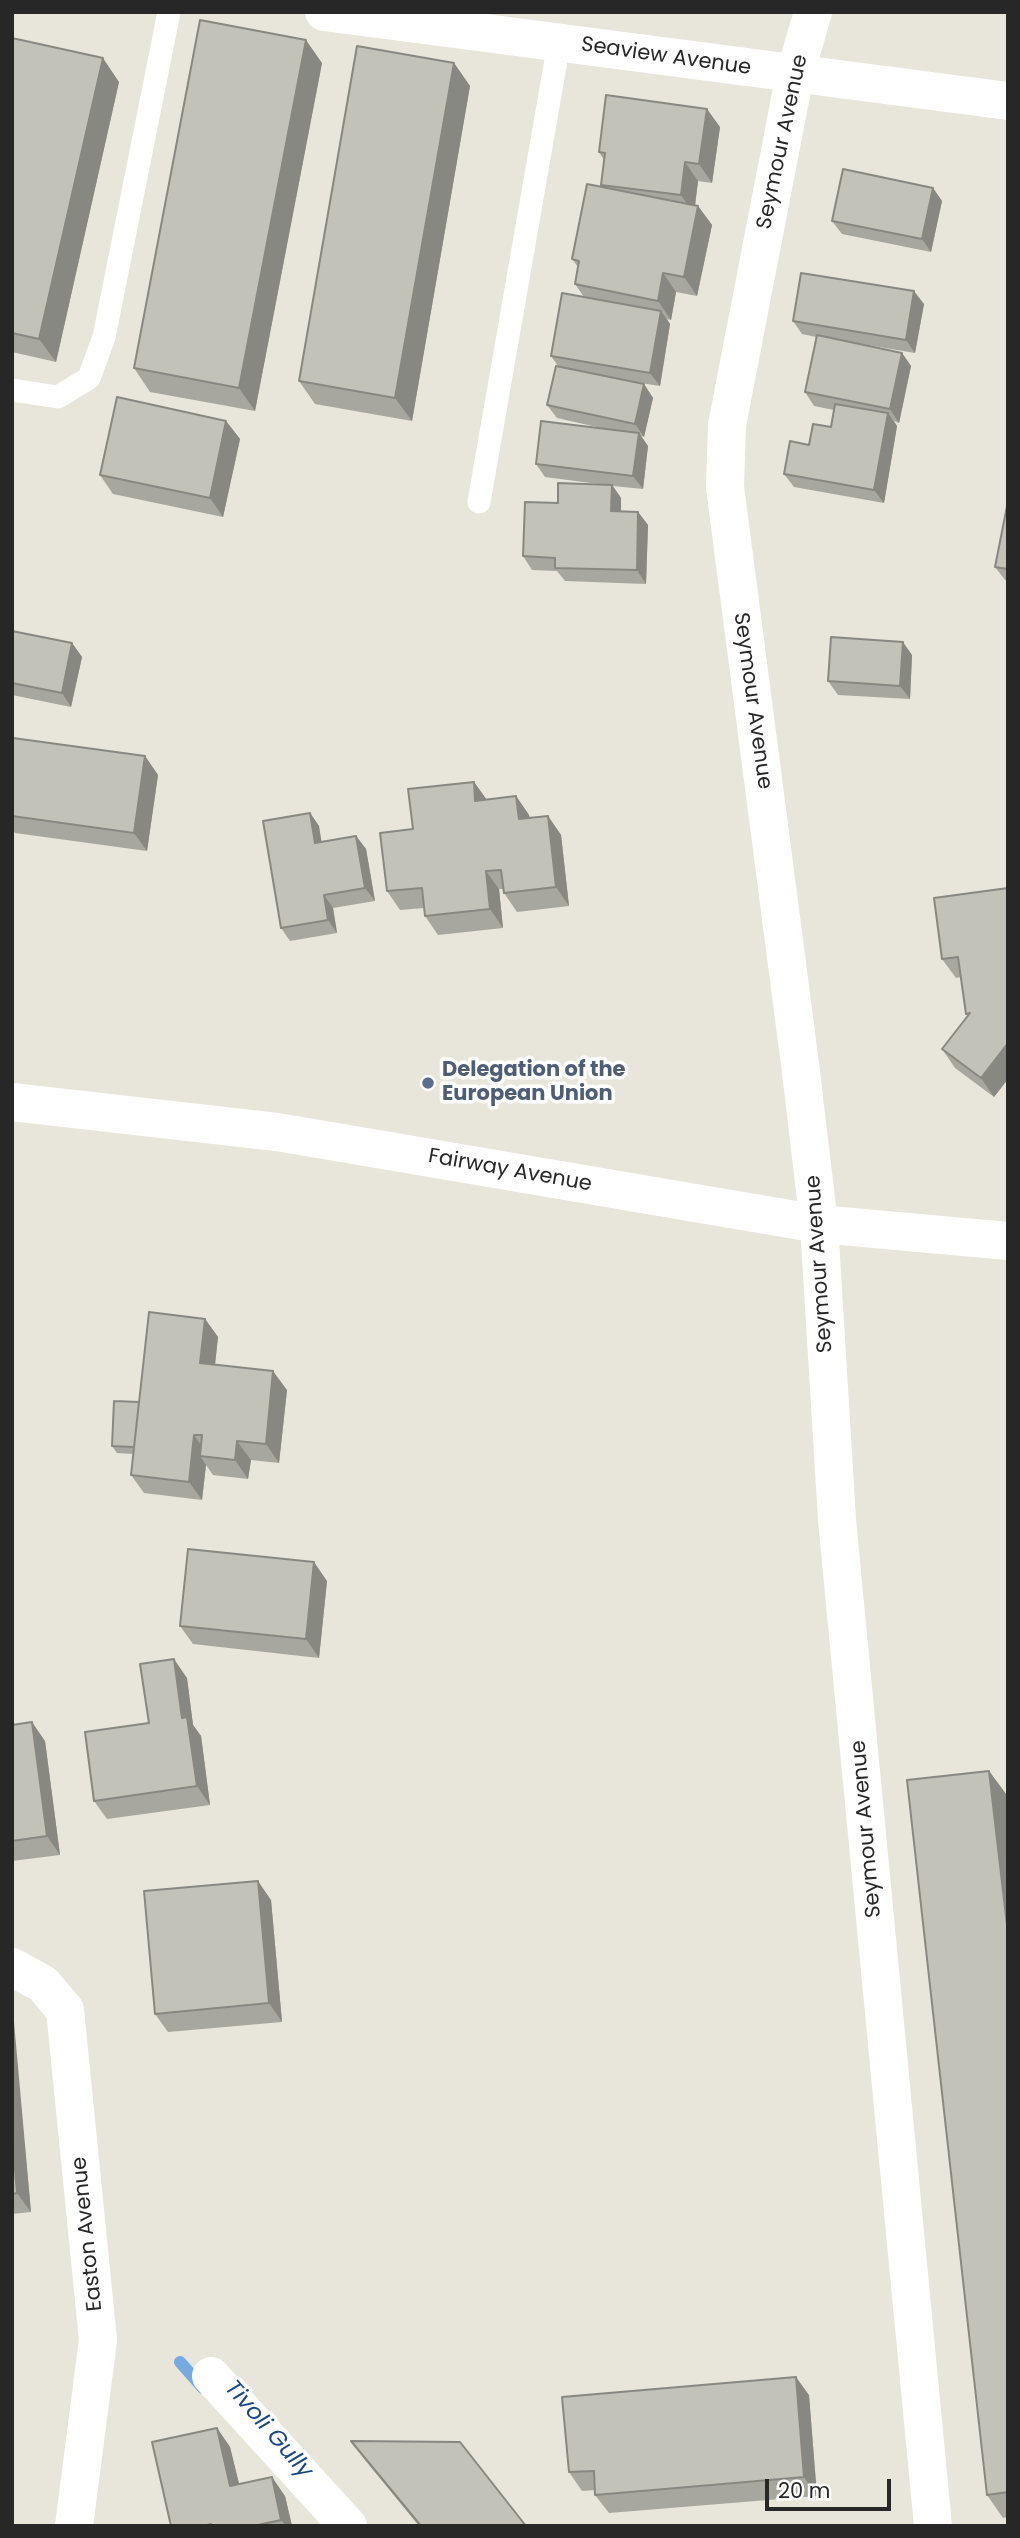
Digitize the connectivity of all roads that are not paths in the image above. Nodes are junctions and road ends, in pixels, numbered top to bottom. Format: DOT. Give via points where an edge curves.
graph roads {
  1 [pos="169,12"];
  2 [pos="324,12"];
  3 [pos="813,12"];
  4 [pos="561,28"];
  5 [pos="794,74"];
  6 [pos="1008,101"];
  7 [pos="12,390"];
  8 [pos="478,502"];
  9 [pos="12,1102"];
  10 [pos="819,1224"];
  11 [pos="1008,1241"];
  12 [pos="12,1967"];
  13 [pos="211,2376"];
  14 [pos="74,2526"];
  15 [pos="348,2526"];
  16 [pos="933,2526"];
  1 -- 7 [label="lane" via="104,337 89,378 58,397"];
  2 -- 4 [label="street, Seaview Avenue"];
  3 -- 5 [label="street, Seymour Avenue"];
  4 -- 5 [label="street, Seaview Avenue"];
  4 -- 8 [label="lane"];
  5 -- 6 [label="street, Seaview Avenue"];
  5 -- 10 [label="street, Seymour Avenue" via="727,425 725,487"];
  9 -- 10 [label="street, Fairway Avenue" via="276,1132"];
  10 -- 11 [label="street, Fairway Avenue"];
  10 -- 16 [label="street, Seymour Avenue" via="837,1520"];
  12 -- 14 [label="street, Easton Avenue" via="43,1983 65,2010 98,2340"];
  13 -- 15 [label="street"];
}
